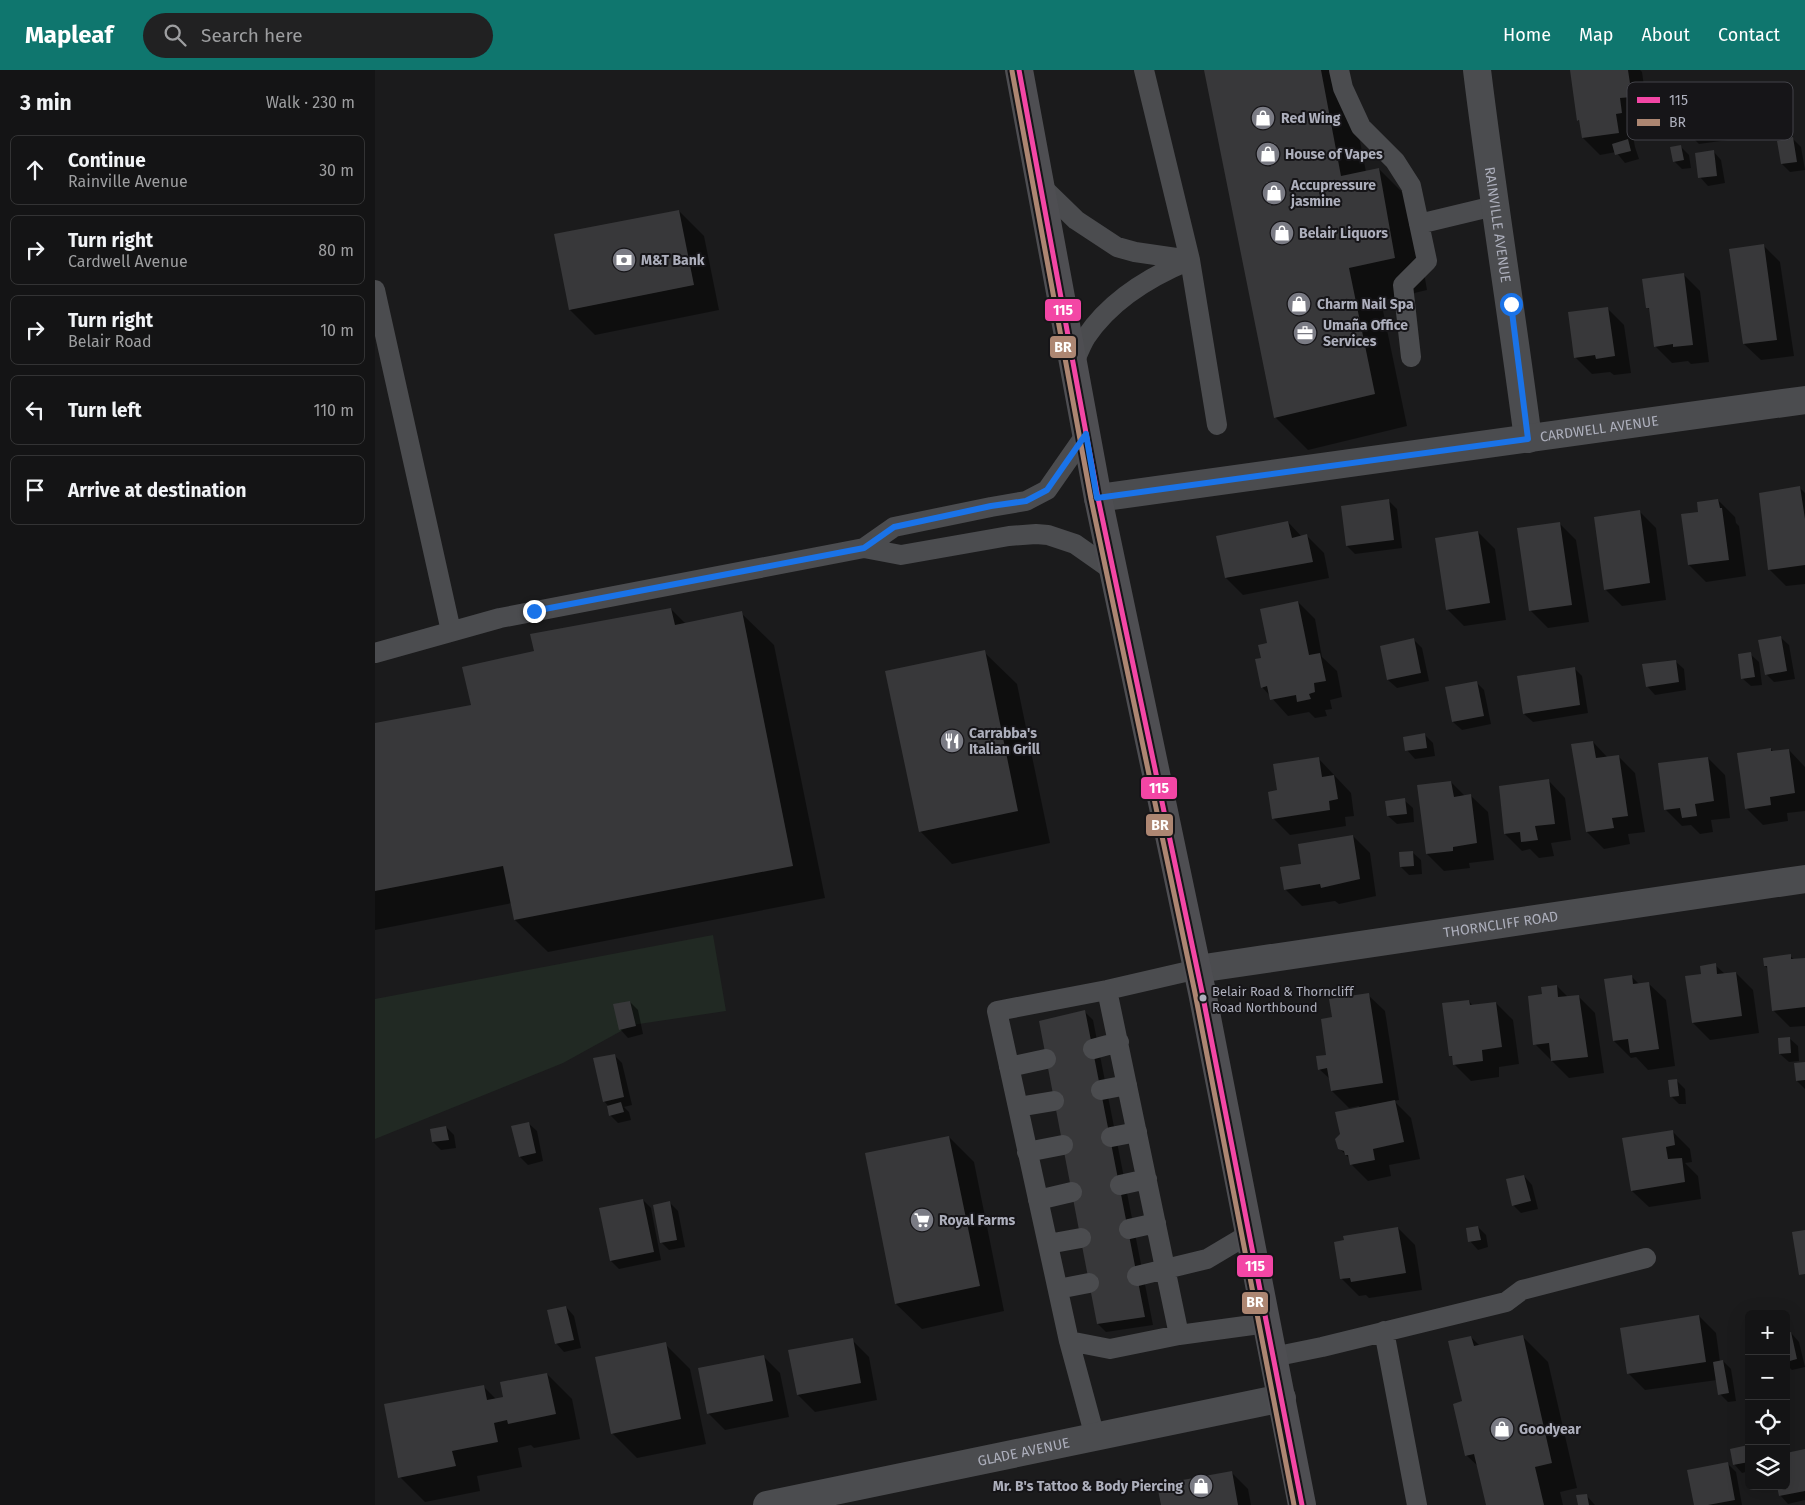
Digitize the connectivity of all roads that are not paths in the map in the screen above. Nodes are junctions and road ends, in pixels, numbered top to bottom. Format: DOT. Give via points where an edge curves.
graph roads {
  1 [pos="1019,70"];
  2 [pos="1144,70"];
  3 [pos="1339,70"];
  4 [pos="1477,70"];
  5 [pos="1040,185"];
  6 [pos="1494,206"];
  7 [pos="1419,224"];
  8 [pos="1190,260"];
  9 [pos="375,290"];
  10 [pos="1411,357"];
  11 [pos="1073,365"];
  12 [pos="1805,400"];
  13 [pos="1217,425"];
  14 [pos="1086,434"];
  15 [pos="1528,439"];
  16 [pos="1097,498"];
  17 [pos="864,548"];
  18 [pos="1113,570"];
  19 [pos="451,631"];
  20 [pos="375,653"];
  21 [pos="1805,879"];
  22 [pos="1197,969"];
  23 [pos="1107,990"];
  24 [pos="1119,1042"];
  25 [pos="1093,1049"];
  26 [pos="1046,1059"];
  27 [pos="1009,1067"];
  28 [pos="1127,1086"];
  29 [pos="1101,1090"];
  30 [pos="1054,1101"];
  31 [pos="1018,1107"];
  32 [pos="1137,1132"];
  33 [pos="1111,1138"];
  34 [pos="1063,1145"];
  35 [pos="1027,1152"];
  36 [pos="1147,1178"];
  37 [pos="1120,1185"];
  38 [pos="1072,1192"];
  39 [pos="1038,1200"];
  40 [pos="1156,1223"];
  41 [pos="1129,1229"];
  42 [pos="1249,1234"];
  43 [pos="1081,1238"];
  44 [pos="1048,1244"];
  45 [pos="1646,1258"];
  46 [pos="1166,1269"];
  47 [pos="1137,1276"];
  48 [pos="1089,1283"];
  49 [pos="1058,1289"];
  50 [pos="1267,1323"];
  51 [pos="1384,1332"];
  52 [pos="1179,1335"];
  53 [pos="1069,1341"];
  54 [pos="1273,1357"];
  55 [pos="1282,1398"];
  56 [pos="1095,1437"];
  57 [pos="767,1505"];
  58 [pos="1302,1505"];
  59 [pos="1417,1505"];
  1 -- 5 [label="main road"];
  2 -- 8 [label="lane"];
  3 -- 7 [label="lane" via="1343,88 1361,128 1395,161 1411,186"];
  4 -- 6 [label="street, RAINVILLE AVENUE"];
  5 -- 8 [label="lane" via="1077,220 1117,247"];
  5 -- 11 [label="main road"];
  6 -- 7 [label="lane"];
  6 -- 15 [label="street, RAINVILLE AVENUE" via="1511,304"];
  7 -- 10 [label="lane" via="1427,260 1403,285"];
  8 -- 11 [label="lane" via="1134,289 1101,317 1086,337"];
  8 -- 13 [label="lane"];
  9 -- 19 [label="lane"];
  11 -- 14 [label="main road"];
  12 -- 15 [label="street, CARDWELL AVENUE"];
  14 -- 16 [label="main road"];
  14 -- 17 [label="lane" via="1047,490 1026,501 894,527"];
  15 -- 16 [label="street, CARDWELL AVENUE"];
  16 -- 18 [label="main road"];
  17 -- 18 [label="lane" via="901,556 1036,534 1075,544"];
  17 -- 19 [label="lane" via="500,618"];
  18 -- 22 [label="main road"];
  19 -- 20 [label="lane"];
  21 -- 22 [label="street, THORNCLIFF ROAD"];
  22 -- 23 [label="lane"];
  22 -- 42 [label="main road"];
  23 -- 24 [label="lane"];
  23 -- 27 [label="lane" via="997,1011"];
  24 -- 25 [label="lane"];
  24 -- 28 [label="lane"];
  26 -- 27 [label="lane"];
  27 -- 31 [label="lane"];
  28 -- 29 [label="lane"];
  28 -- 32 [label="lane"];
  30 -- 31 [label="lane"];
  31 -- 35 [label="lane"];
  32 -- 33 [label="lane"];
  32 -- 36 [label="lane"];
  34 -- 35 [label="lane"];
  35 -- 39 [label="lane"];
  36 -- 37 [label="lane"];
  36 -- 40 [label="lane"];
  38 -- 39 [label="lane"];
  39 -- 44 [label="lane"];
  40 -- 41 [label="lane"];
  40 -- 46 [label="lane"];
  42 -- 46 [label="lane" via="1207,1259"];
  42 -- 50 [label="main road"];
  43 -- 44 [label="lane"];
  44 -- 49 [label="lane"];
  45 -- 51 [label="lane" via="1522,1290 1506,1302"];
  46 -- 47 [label="lane"];
  46 -- 52 [label="lane"];
  48 -- 49 [label="lane"];
  49 -- 53 [label="lane"];
  50 -- 52 [label="lane"];
  50 -- 54 [label="main road"];
  51 -- 54 [label="lane"];
  51 -- 59 [label="lane"];
  52 -- 53 [label="lane" via="1110,1349"];
  53 -- 56 [label="lane"];
  54 -- 55 [label="main road"];
  55 -- 56 [label="street, GLADE AVENUE"];
  55 -- 58 [label="main road"];
  56 -- 57 [label="street, GLADE AVENUE"];
}
